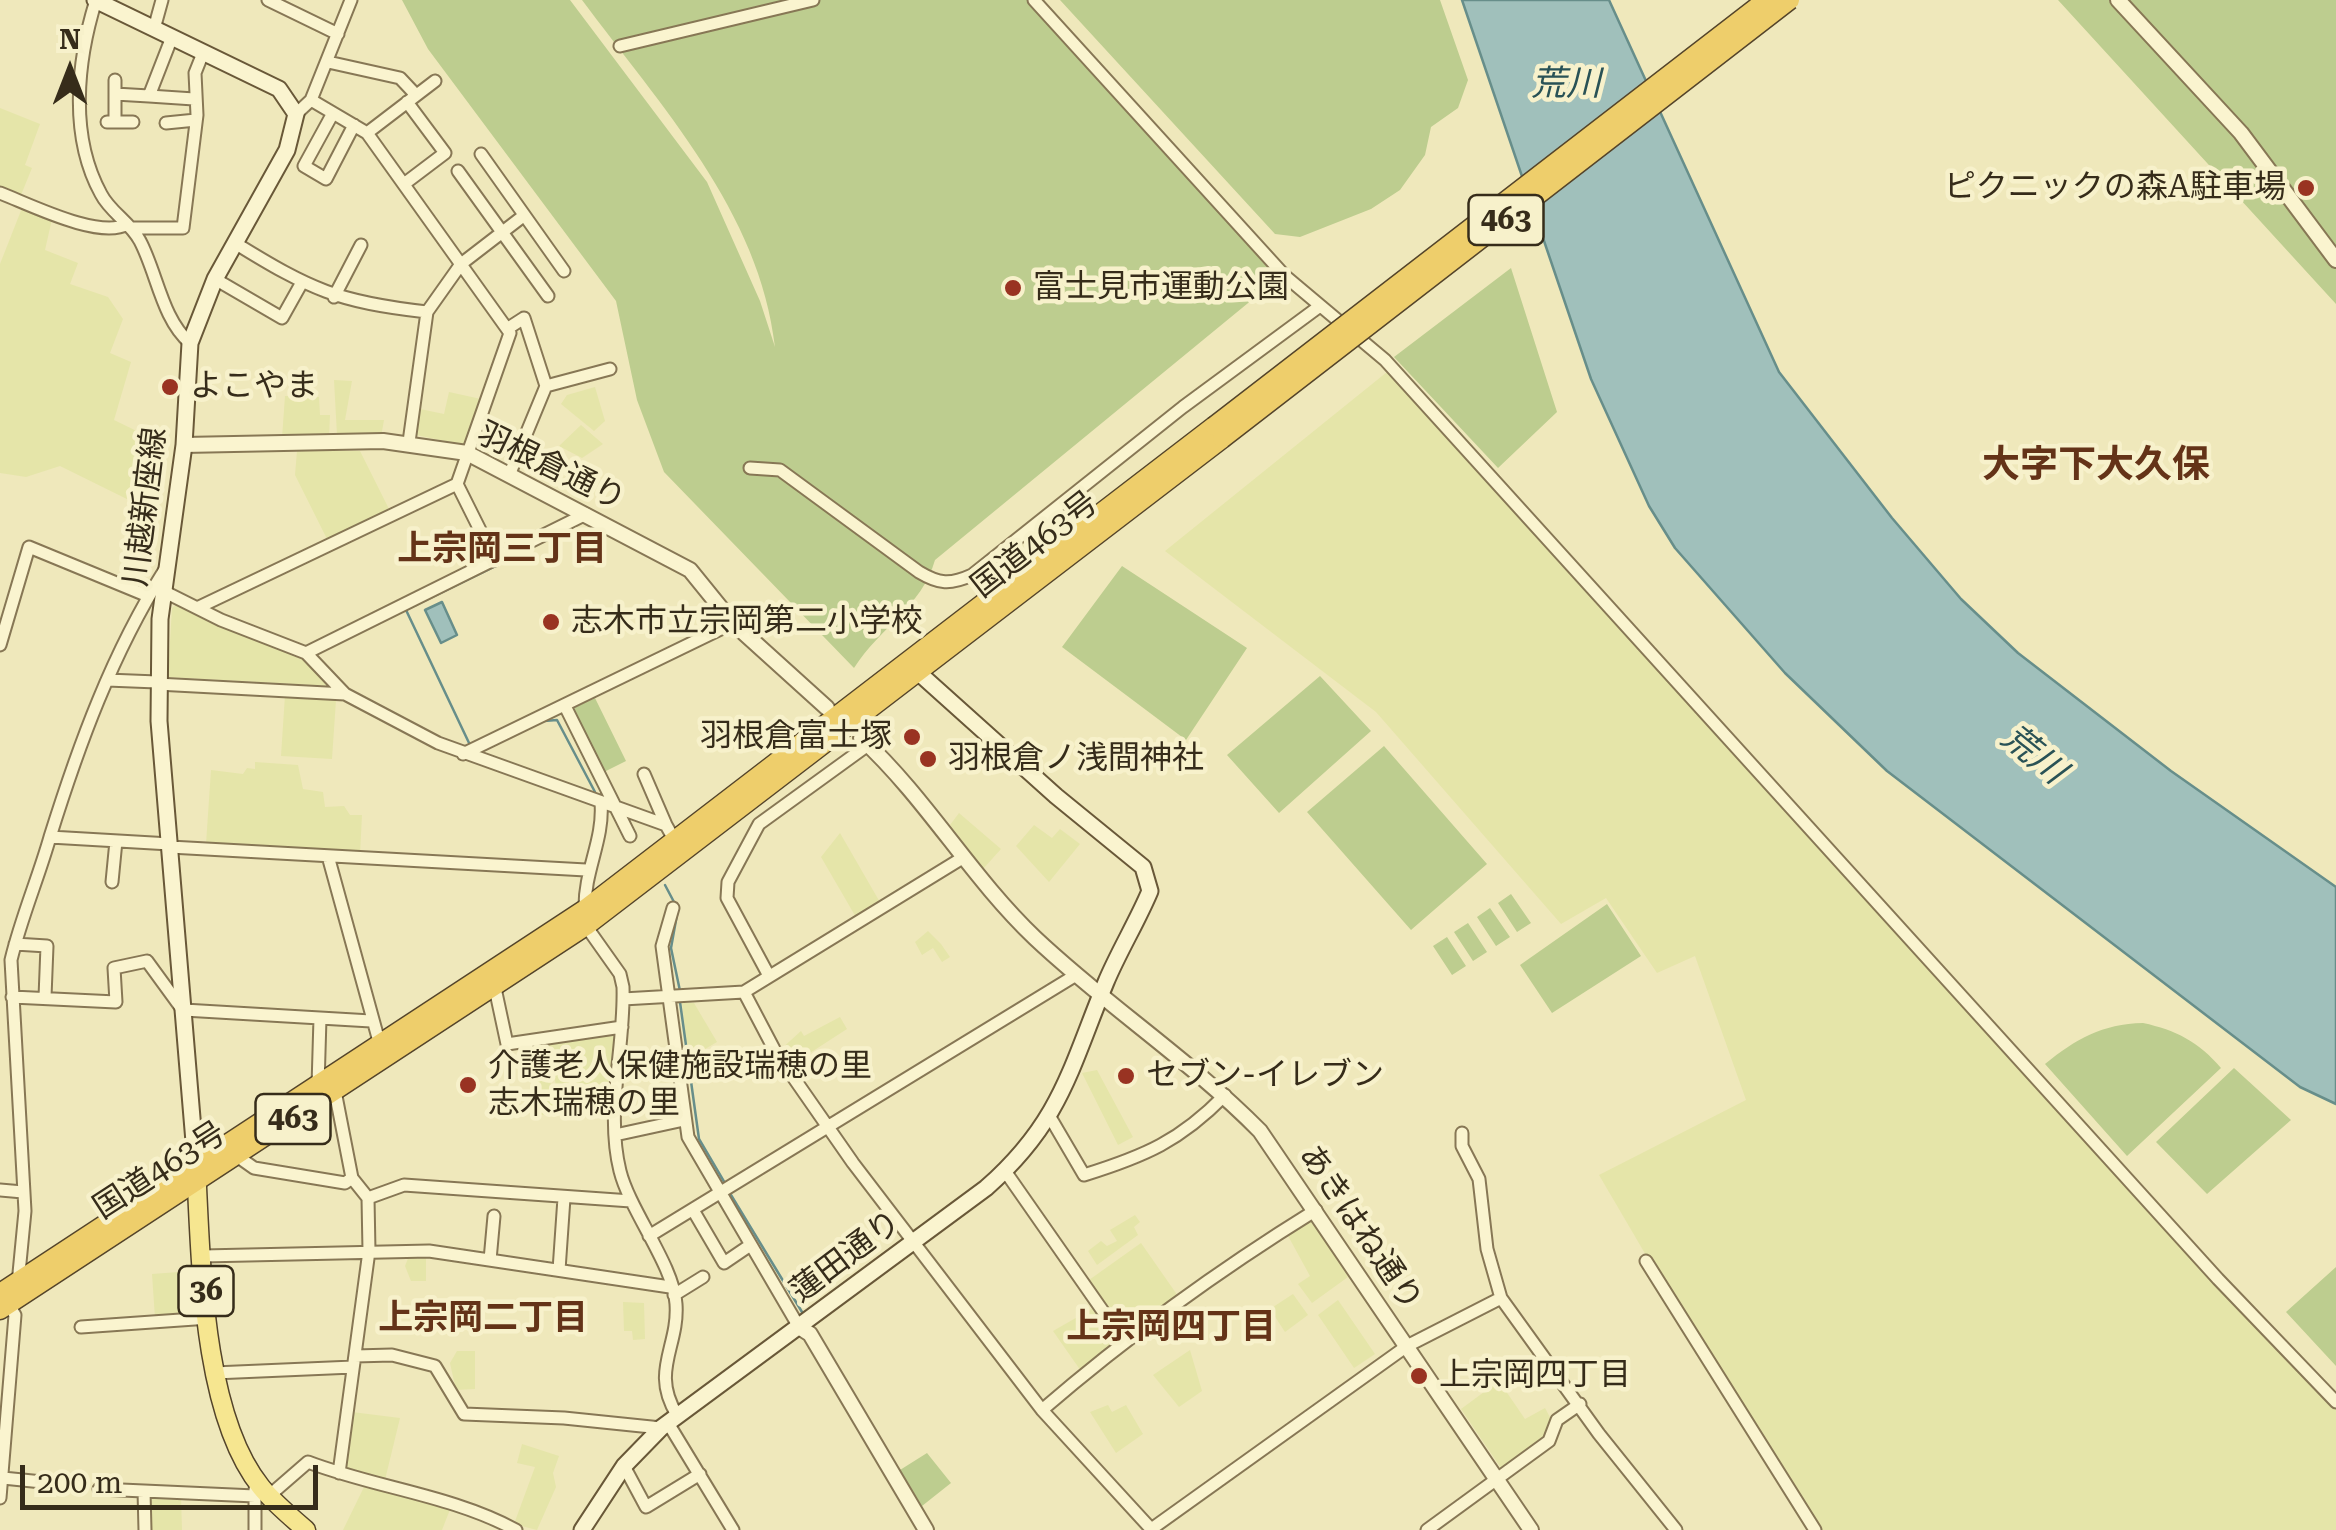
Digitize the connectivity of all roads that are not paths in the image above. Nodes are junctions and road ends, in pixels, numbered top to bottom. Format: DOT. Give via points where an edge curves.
graph roads {
  1 [pos="96,0"];
  2 [pos="162,0"];
  3 [pos="268,0"];
  4 [pos="351,0"];
  5 [pos="813,0"];
  6 [pos="1034,0"];
  7 [pos="1766,0"];
  8 [pos="1790,0"];
  9 [pos="2118,0"];
  10 [pos="154,29"];
  11 [pos="338,34"];
  12 [pos="172,38"];
  13 [pos="620,46"];
  14 [pos="203,53"];
  15 [pos="328,62"];
  16 [pos="116,80"];
  17 [pos="435,81"];
  18 [pos="115,94"];
  19 [pos="149,96"];
  20 [pos="412,98"];
  21 [pos="194,99"];
  22 [pos="311,100"];
  23 [pos="333,113"];
  24 [pos="296,114"];
  25 [pos="196,120"];
  26 [pos="133,122"];
  27 [pos="166,123"];
  28 [pos="354,125"];
  29 [pos="367,133"];
  30 [pos="481,154"];
  31 [pos="458,170"];
  32 [pos="404,184"];
  33 [pos="0,193"];
  34 [pos="522,217"];
  35 [pos="130,226"];
  36 [pos="502,232"];
  37 [pos="235,243"];
  38 [pos="361,245"];
  39 [pos="2336,260"];
  40 [pos="461,264"];
  41 [pos="564,271"];
  42 [pos="215,279"];
  43 [pos="301,284"];
  44 [pos="548,296"];
  45 [pos="334,297"];
  46 [pos="1320,306"];
  47 [pos="427,312"];
  48 [pos="510,327"];
  49 [pos="190,343"];
  50 [pos="610,369"];
  51 [pos="546,386"];
  52 [pos="1218,432"];
  53 [pos="409,442"];
  54 [pos="184,444"];
  55 [pos="467,454"];
  56 [pos="750,468"];
  57 [pos="510,473"];
  58 [pos="458,484"];
  59 [pos="586,514"];
  60 [pos="495,560"];
  61 [pos="156,594"];
  62 [pos="197,608"];
  63 [pos="733,623"];
  64 [pos="0,645"];
  65 [pos="306,653"];
  66 [pos="913,668"];
  67 [pos="106,680"];
  68 [pos="157,683"];
  69 [pos="345,694"];
  70 [pos="566,706"];
  71 [pos="827,708"];
  72 [pos="864,741"];
  73 [pos="463,754"];
  74 [pos="644,774"];
  75 [pos="601,803"];
  76 [pos="615,808"];
  77 [pos="671,833"];
  78 [pos="630,836"];
  79 [pos="50,837"];
  80 [pos="116,841"];
  81 [pos="170,845"];
  82 [pos="328,856"];
  83 [pos="964,858"];
  84 [pos="586,870"];
  85 [pos="112,882"];
  86 [pos="672,908"];
  87 [pos="585,918"];
  88 [pos="15,944"];
  89 [pos="6,959"];
  90 [pos="1076,975"];
  91 [pos="769,976"];
  92 [pos="495,988"];
  93 [pos="744,992"];
  94 [pos="670,996"];
  95 [pos="12,997"];
  96 [pos="45,997"];
  97 [pos="1100,997"];
  98 [pos="624,999"];
  99 [pos="184,1011"];
  100 [pos="320,1018"];
  101 [pos="371,1021"];
  102 [pos="622,1027"];
  103 [pos="380,1045"];
  104 [pos="326,1089"];
  105 [pos="1225,1095"];
  106 [pos="1050,1117"];
  107 [pos="684,1120"];
  108 [pos="829,1128"];
  109 [pos="1462,1133"];
  110 [pos="615,1135"];
  111 [pos="237,1156"];
  112 [pos="1005,1170"];
  113 [pos="197,1174"];
  114 [pos="352,1178"];
  115 [pos="0,1190"];
  116 [pos="23,1192"];
  117 [pos="720,1194"];
  118 [pos="368,1198"];
  119 [pos="564,1198"];
  120 [pos="631,1201"];
  121 [pos="693,1210"];
  122 [pos="1316,1210"];
  123 [pos="494,1216"];
  124 [pos="649,1236"];
  125 [pos="915,1241"];
  126 [pos="750,1246"];
  127 [pos="369,1251"];
  128 [pos="203,1256"];
  129 [pos="490,1260"];
  130 [pos="1646,1261"];
  131 [pos="559,1270"];
  132 [pos="703,1277"];
  133 [pos="22,1278"];
  134 [pos="672,1291"];
  135 [pos="1502,1298"];
  136 [pos="3,1303"];
  137 [pos="209,1318"];
  138 [pos="800,1326"];
  139 [pos="81,1327"];
  140 [pos="1123,1340"];
  141 [pos="1407,1346"];
  142 [pos="354,1361"];
  143 [pos="214,1372"];
  144 [pos="2336,1402"];
  145 [pos="1580,1404"];
  146 [pos="1042,1410"];
  147 [pos="669,1422"];
  148 [pos="624,1466"];
  149 [pos="340,1474"];
  150 [pos="700,1474"];
  151 [pos="2,1478"];
  152 [pos="1498,1480"];
  153 [pos="81,1486"];
  154 [pos="99,1489"];
  155 [pos="261,1490"];
  156 [pos="144,1491"];
  157 [pos="0,1498"];
  158 [pos="918,1527"];
  159 [pos="1675,1529"];
  160 [pos="145,1530"];
  161 [pos="255,1530"];
  162 [pos="306,1530"];
  163 [pos="516,1530"];
  164 [pos="582,1530"];
  165 [pos="733,1530"];
  166 [pos="1151,1530"];
  167 [pos="1427,1530"];
  168 [pos="1531,1530"];
  169 [pos="1815,1530"];
  1 -- 10 [label="main road"];
  1 -- 35 [label="street" via="79,97 84,156 102,198"];
  2 -- 10 [label="street"];
  3 -- 11 [label="street"];
  4 -- 11 [label="street"];
  5 -- 13 [label="street"];
  6 -- 46 [label="street" via="1284,276"];
  7 -- 52 [label="highway, 国道463号 / 463, bridge"];
  8 -- 52 [label="highway, 国道463号 / 463, bridge"];
  9 -- 39 [label="street" via="2241,133"];
  10 -- 12 [label="main road"];
  11 -- 15 [label="street"];
  12 -- 14 [label="main road"];
  12 -- 19 [label="street"];
  14 -- 21 [label="street"];
  14 -- 24 [label="main road" via="279,89"];
  15 -- 20 [label="street" via="400,78"];
  15 -- 22 [label="street"];
  16 -- 18 [label="street"];
  17 -- 20 [label="street"];
  18 -- 19 [label="street"];
  18 -- 26 [label="street" via="111,122"];
  19 -- 21 [label="street"];
  20 -- 29 [label="street"];
  20 -- 32 [label="street" via="445,153"];
  21 -- 25 [label="street"];
  22 -- 23 [label="street"];
  22 -- 24 [label="street"];
  23 -- 28 [label="street"];
  23 -- 28 [label="street" via="304,166 326,180"];
  24 -- 37 [label="main road, 川越新座線" via="287,150"];
  25 -- 27 [label="street"];
  25 -- 35 [label="street" via="183,228"];
  28 -- 29 [label="street"];
  29 -- 32 [label="street"];
  30 -- 34 [label="street"];
  31 -- 36 [label="street"];
  32 -- 40 [label="street"];
  33 -- 35 [label="street" via="95,228"];
  34 -- 36 [label="street"];
  34 -- 41 [label="street"];
  35 -- 49 [label="street"];
  36 -- 40 [label="street"];
  36 -- 44 [label="street"];
  37 -- 42 [label="main road, 川越新座線"];
  37 -- 43 [label="street"];
  38 -- 45 [label="street"];
  40 -- 47 [label="street"];
  40 -- 48 [label="street"];
  42 -- 43 [label="street" via="282,318"];
  42 -- 49 [label="main road, 川越新座線"];
  43 -- 45 [label="street"];
  45 -- 47 [label="street"];
  46 -- 56 [label="street" via="955,583 919,572 780,470"];
  46 -- 144 [label="street" via="1385,360"];
  47 -- 53 [label="street"];
  48 -- 51 [label="street" via="524,318"];
  48 -- 55 [label="street"];
  49 -- 54 [label="main road, 川越新座線"];
  50 -- 51 [label="street"];
  51 -- 57 [label="street"];
  52 -- 66 [label="highway, 国道463号 / 463"];
  53 -- 54 [label="street, 羽根倉通り"];
  53 -- 55 [label="street, 羽根倉通り"];
  54 -- 61 [label="main road, 川越新座線"];
  55 -- 57 [label="street, 羽根倉通り"];
  55 -- 58 [label="street"];
  57 -- 59 [label="street, 羽根倉通り"];
  58 -- 60 [label="street"];
  58 -- 62 [label="street"];
  59 -- 60 [label="street"];
  59 -- 63 [label="street, 羽根倉通り" via="690,570"];
  60 -- 65 [label="street"];
  61 -- 62 [label="street"];
  61 -- 64 [label="street" via="29,546"];
  61 -- 67 [label="street"];
  61 -- 68 [label="main road, 川越新座線"];
  62 -- 65 [label="street"];
  63 -- 70 [label="street"];
  63 -- 71 [label="street, 羽根倉通り"];
  65 -- 69 [label="street"];
  66 -- 77 [label="highway, 国道463号 / 463"];
  66 -- 87 [label="highway, 国道463号 / 463"];
  66 -- 97 [label="main road, 蓮田通り" via="1144,867 1150,890"];
  67 -- 68 [label="street"];
  67 -- 79 [label="street"];
  68 -- 69 [label="street"];
  68 -- 81 [label="main road, 川越新座線"];
  69 -- 73 [label="street"];
  70 -- 73 [label="street"];
  70 -- 76 [label="street"];
  72 -- 83 [label="street" via="914,790"];
  72 -- 91 [label="street" via="758,824 728,882 727,898"];
  73 -- 75 [label="street"];
  74 -- 77 [label="street"];
  75 -- 76 [label="street"];
  75 -- 84 [label="street" via="603,824"];
  76 -- 77 [label="street"];
  76 -- 78 [label="street"];
  77 -- 87 [label="highway, 国道463号 / 463"];
  79 -- 80 [label="street"];
  79 -- 88 [label="street"];
  80 -- 81 [label="street"];
  80 -- 85 [label="street"];
  81 -- 82 [label="street"];
  81 -- 99 [label="main road, 川越新座線"];
  82 -- 84 [label="street"];
  82 -- 101 [label="street"];
  83 -- 90 [label="street"];
  83 -- 91 [label="street"];
  84 -- 87 [label="street"];
  86 -- 94 [label="street" via="662,946"];
  87 -- 92 [label="highway, 国道463号 / 463"];
  87 -- 98 [label="street" via="620,974"];
  87 -- 103 [label="highway, 国道463号 / 463"];
  88 -- 89 [label="street"];
  88 -- 96 [label="street" via="47,946"];
  89 -- 95 [label="street"];
  90 -- 97 [label="street"];
  90 -- 108 [label="street"];
  91 -- 93 [label="street"];
  92 -- 102 [label="street" via="507,1044"];
  92 -- 104 [label="highway, 国道463号 / 463"];
  93 -- 94 [label="street"];
  93 -- 108 [label="street" via="775,1052"];
  94 -- 98 [label="street"];
  94 -- 107 [label="street"];
  95 -- 96 [label="street"];
  95 -- 116 [label="street"];
  96 -- 99 [label="street" via="116,1002 114,968 147,961"];
  97 -- 105 [label="street, あきはね通り"];
  97 -- 106 [label="main road, 蓮田通り"];
  98 -- 102 [label="street"];
  99 -- 100 [label="street"];
  99 -- 113 [label="main road, 川越新座線"];
  100 -- 101 [label="street"];
  100 -- 104 [label="street"];
  101 -- 103 [label="street"];
  102 -- 110 [label="street"];
  103 -- 104 [label="highway, 国道463号 / 463"];
  104 -- 111 [label="highway, 国道463号 / 463"];
  104 -- 113 [label="highway, 国道463号 / 463"];
  104 -- 114 [label="street"];
  105 -- 106 [label="street" via="1196,1125 1148,1155 1084,1175"];
  105 -- 122 [label="street, あきはね通り" via="1260,1131"];
  106 -- 112 [label="main road, 蓮田通り"];
  107 -- 110 [label="street"];
  107 -- 117 [label="street"];
  108 -- 117 [label="street"];
  108 -- 125 [label="street"];
  109 -- 135 [label="street"];
  110 -- 120 [label="street"];
  111 -- 113 [label="highway, 国道463号 / 463"];
  111 -- 114 [label="street" via="254,1168 345,1183"];
  112 -- 125 [label="main road, 蓮田通り"];
  112 -- 140 [label="street"];
  113 -- 128 [label="main road, 36"];
  113 -- 133 [label="highway, 国道463号 / 463"];
  113 -- 136 [label="highway, 国道463号 / 463"];
  114 -- 118 [label="street"];
  115 -- 116 [label="street"];
  116 -- 133 [label="street"];
  117 -- 121 [label="street"];
  117 -- 126 [label="street"];
  118 -- 119 [label="street" via="404,1185"];
  118 -- 127 [label="street"];
  119 -- 120 [label="street"];
  119 -- 131 [label="street"];
  120 -- 124 [label="street"];
  121 -- 124 [label="street"];
  121 -- 126 [label="street" via="724,1263"];
  122 -- 140 [label="street"];
  122 -- 141 [label="street, あきはね通り"];
  123 -- 129 [label="street"];
  124 -- 134 [label="street"];
  125 -- 138 [label="main road, 蓮田通り"];
  125 -- 146 [label="street"];
  126 -- 138 [label="street"];
  127 -- 128 [label="street"];
  127 -- 129 [label="street"];
  127 -- 142 [label="street"];
  128 -- 137 [label="main road, 36"];
  129 -- 131 [label="street"];
  130 -- 169 [label="street"];
  131 -- 134 [label="street"];
  132 -- 134 [label="street"];
  133 -- 136 [label="highway, 国道463号 / 463"];
  134 -- 147 [label="street" via="675,1318 663,1373"];
  135 -- 141 [label="street"];
  135 -- 145 [label="street"];
  136 -- 151 [label="street" via="15,1315"];
  137 -- 139 [label="street"];
  137 -- 143 [label="main road, 36"];
  138 -- 147 [label="main road, 蓮田通り"];
  138 -- 158 [label="street"];
  140 -- 146 [label="street"];
  141 -- 152 [label="street, あきはね通り"];
  141 -- 166 [label="street"];
  142 -- 143 [label="street"];
  142 -- 147 [label="street" via="392,1356 436,1366 464,1414"];
  142 -- 149 [label="street"];
  143 -- 155 [label="main road, 36" via="228,1428"];
  145 -- 152 [label="street" via="1557,1420 1548,1441"];
  145 -- 159 [label="street"];
  146 -- 166 [label="street"];
  147 -- 148 [label="main road, 蓮田通り"];
  147 -- 150 [label="street"];
  148 -- 150 [label="street" via="646,1507"];
  148 -- 164 [label="main road, 蓮田通り"];
  149 -- 155 [label="street" via="302,1463"];
  149 -- 163 [label="street" via="453,1504"];
  150 -- 165 [label="street"];
  151 -- 153 [label="street"];
  151 -- 157 [label="street"];
  152 -- 167 [label="street"];
  152 -- 168 [label="street, あきはね通り"];
  154 -- 156 [label="street"];
  155 -- 156 [label="street"];
  155 -- 161 [label="street"];
  155 -- 162 [label="main road, 36"];
  156 -- 160 [label="street"];
}
